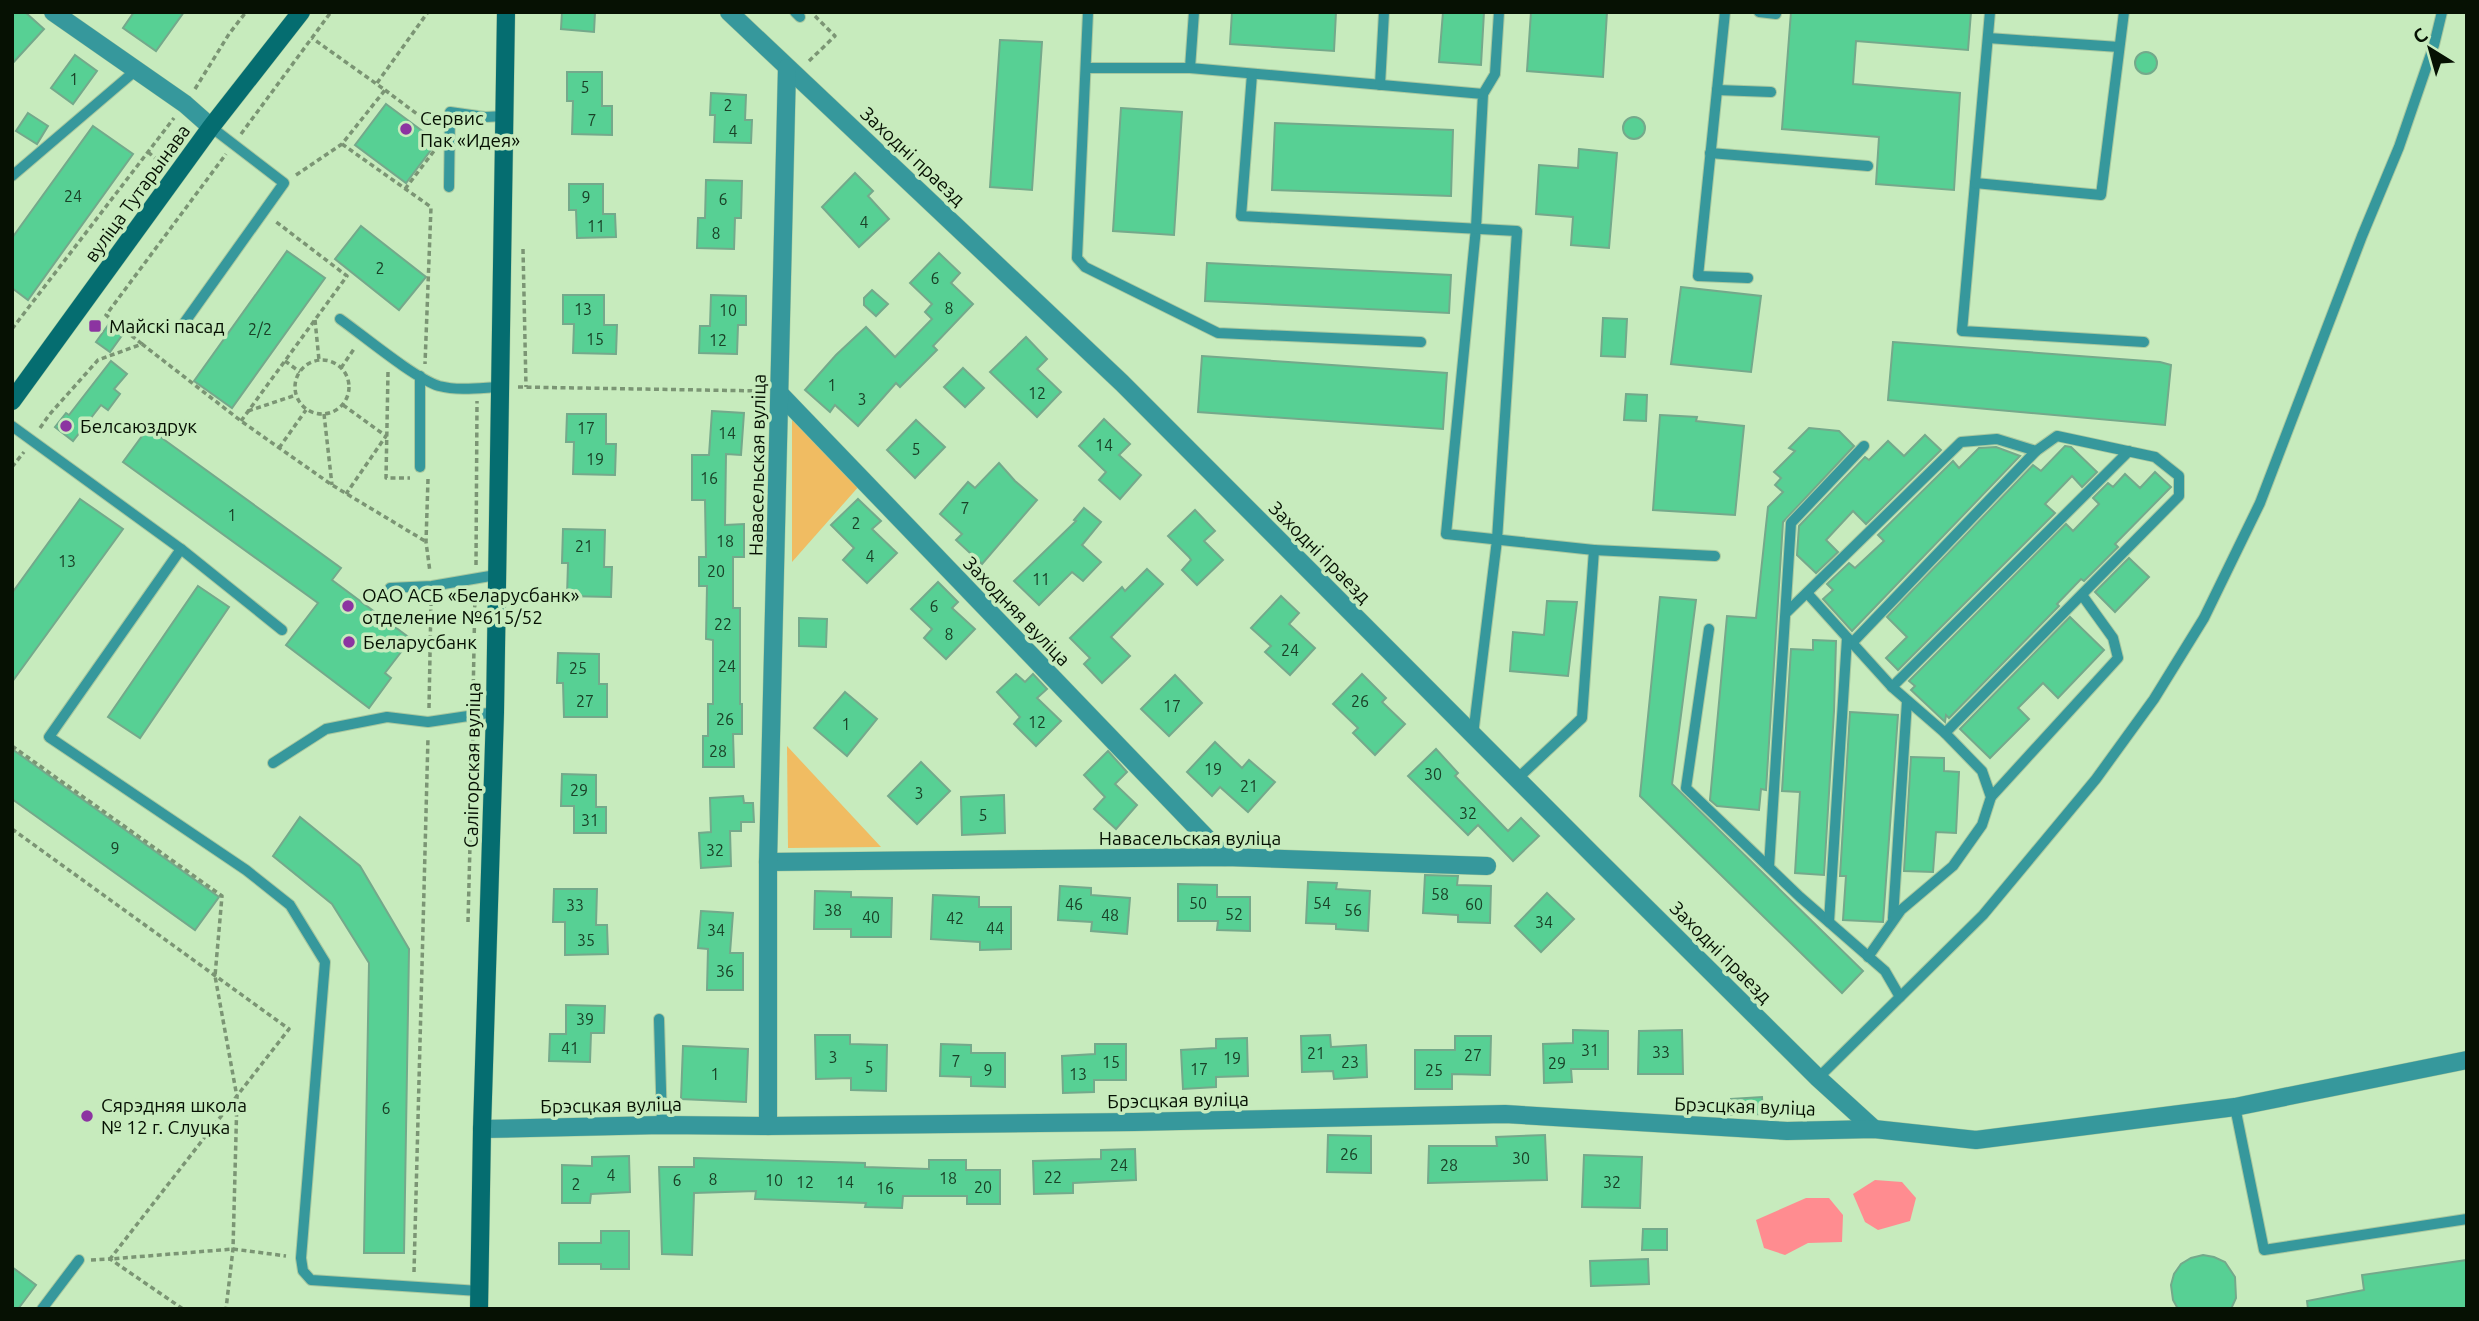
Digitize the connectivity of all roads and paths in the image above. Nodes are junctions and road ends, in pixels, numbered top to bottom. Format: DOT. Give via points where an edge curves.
graph roads {
  1 [pos="52,12"];
  2 [pos="246,12"];
  3 [pos="301,12"];
  4 [pos="331,12"];
  5 [pos="428,12"];
  6 [pos="506,12"];
  7 [pos="729,12"];
  8 [pos="1088,12"];
  9 [pos="1194,12"];
  10 [pos="1384,12"];
  11 [pos="1499,12"];
  12 [pos="1725,12"];
  13 [pos="1759,12"];
  14 [pos="1990,12"];
  15 [pos="2124,12"];
  16 [pos="2442,12"];
  17 [pos="802,14"];
  18 [pos="1776,14"];
  19 [pos="312,37"];
  20 [pos="1988,38"];
  21 [pos="2119,47"];
  22 [pos="792,63"];
  23 [pos="1086,68"];
  24 [pos="1190,68"];
  25 [pos="135,71"];
  26 [pos="1252,74"];
  27 [pos="377,83"];
  28 [pos="1380,85"];
  29 [pos="385,90"];
  30 [pos="1717,90"];
  31 [pos="1771,92"];
  32 [pos="1483,94"];
  33 [pos="185,104"];
  34 [pos="505,117"];
  35 [pos="211,127"];
  36 [pos="436,134"];
  37 [pos="234,143"];
  38 [pos="441,143"];
  39 [pos="342,144"];
  40 [pos="1710,153"];
  41 [pos="1868,166"];
  42 [pos="12,176"];
  43 [pos="284,183"];
  44 [pos="1975,183"];
  45 [pos="449,187"];
  46 [pos="405,189"];
  47 [pos="264,213"];
  48 [pos="1476,228"];
  49 [pos="1748,278"];
  50 [pos="315,320"];
  51 [pos="340,320"];
  52 [pos="182,326"];
  53 [pos="12,329"];
  54 [pos="1421,342"];
  55 [pos="2144,342"];
  56 [pos="142,344"];
  57 [pos="355,348"];
  58 [pos="319,360"];
  59 [pos="285,361"];
  60 [pos="414,361"];
  61 [pos="341,368"];
  62 [pos="388,370"];
  63 [pos="300,372"];
  64 [pos="420,376"];
  65 [pos="499,387"];
  66 [pos="477,388"];
  67 [pos="780,393"];
  68 [pos="296,395"];
  69 [pos="12,401"];
  70 [pos="343,405"];
  71 [pos="306,410"];
  72 [pos="248,411"];
  73 [pos="324,414"];
  74 [pos="241,421"];
  75 [pos="12,426"];
  76 [pos="387,436"];
  77 [pos="32,441"];
  78 [pos="1864,446"];
  79 [pos="279,448"];
  80 [pos="2036,451"];
  81 [pos="2129,451"];
  82 [pos="12,467"];
  83 [pos="420,467"];
  84 [pos="414,478"];
  85 [pos="428,478"];
  86 [pos="332,485"];
  87 [pos="346,494"];
  88 [pos="1497,540"];
  89 [pos="426,542"];
  90 [pos="181,549"];
  91 [pos="1594,550"];
  92 [pos="1715,556"];
  93 [pos="496,575"];
  94 [pos="475,578"];
  95 [pos="432,586"];
  96 [pos="390,588"];
  97 [pos="1807,593"];
  98 [pos="2082,595"];
  99 [pos="1786,613"];
  100 [pos="1709,629"];
  101 [pos="282,630"];
  102 [pos="1849,640"];
  103 [pos="1892,687"];
  104 [pos="1908,701"];
  105 [pos="495,712"];
  106 [pos="473,716"];
  107 [pos="428,722"];
  108 [pos="1945,733"];
  109 [pos="1474,735"];
  110 [pos="12,746"];
  111 [pos="273,763"];
  112 [pos="1517,779"];
  113 [pos="1991,797"];
  114 [pos="12,829"];
  115 [pos="1225,857"];
  116 [pos="768,862"];
  117 [pos="1487,866"];
  118 [pos="1769,867"];
  119 [pos="1893,921"];
  120 [pos="1829,922"];
  121 [pos="467,933"];
  122 [pos="1868,957"];
  123 [pos="215,976"];
  124 [pos="1900,997"];
  125 [pos="659,1018"];
  126 [pos="2467,1060"];
  127 [pos="1818,1078"];
  128 [pos="237,1097"];
  129 [pos="2235,1107"];
  130 [pos="662,1125"];
  131 [pos="768,1126"];
  132 [pos="482,1129"];
  133 [pos="1874,1129"];
  134 [pos="2467,1219"];
  135 [pos="233,1249"];
  136 [pos="301,1258"];
  137 [pos="110,1259"];
  138 [pos="79,1260"];
  139 [pos="413,1287"];
  140 [pos="479,1300"];
  141 [pos="42,1309"];
  142 [pos="183,1309"];
  143 [pos="226,1309"];
  1 -- 25 [label="street"];
  2 -- 33 [label="path"];
  3 -- 35 [label="main road, вуліца Тутарынава"];
  4 -- 19 [label="path"];
  5 -- 27 [label="path"];
  6 -- 34 [label="main road, Салігорская вуліца"];
  7 -- 22 [label="street, Заходні праезд"];
  8 -- 23 [label="lane"];
  9 -- 24 [label="lane"];
  10 -- 28 [label="lane"];
  11 -- 32 [label="lane" via="1494,74"];
  12 -- 30 [label="lane"];
  13 -- 18 [label="lane"];
  14 -- 20 [label="lane"];
  15 -- 21 [label="lane"];
  16 -- 124 [label="lane" via="2399,147 2260,503 2204,618 2154,699 2096,779 1983,915"];
  17 -- 22 [label="path" via="835,36 810,62"];
  19 -- 27 [label="path"];
  19 -- 37 [label="path"];
  20 -- 21 [label="lane"];
  20 -- 44 [label="lane"];
  21 -- 44 [label="lane" via="2101,195"];
  22 -- 67 [label="street, Навасельская вуліца"];
  22 -- 109 [label="street, Заходні праезд" via="1122,383"];
  23 -- 24 [label="lane"];
  23 -- 54 [label="lane" via="1077,258 1084,267 1219,333"];
  24 -- 26 [label="lane"];
  25 -- 33 [label="street"];
  25 -- 42 [label="lane"];
  26 -- 28 [label="lane"];
  26 -- 48 [label="lane" via="1241,216"];
  27 -- 29 [label="path"];
  28 -- 32 [label="lane"];
  29 -- 36 [label="path" via="432,124"];
  29 -- 39 [label="path"];
  30 -- 31 [label="lane"];
  30 -- 40 [label="lane"];
  32 -- 48 [label="lane"];
  33 -- 35 [label="street"];
  33 -- 53 [label="path"];
  34 -- 45 [label="lane" via="450,112"];
  34 -- 65 [label="main road, Салігорская вуліца"];
  35 -- 37 [label="lane"];
  35 -- 69 [label="main road, вуліца Тутарынава"];
  37 -- 43 [label="lane"];
  37 -- 56 [label="path" via="106,315"];
  38 -- 46 [label="path"];
  39 -- 43 [label="path"];
  39 -- 46 [label="path"];
  40 -- 41 [label="lane"];
  40 -- 49 [label="lane" via="1698,276"];
  43 -- 47 [label="lane"];
  44 -- 55 [label="lane" via="1962,331"];
  46 -- 60 [label="path" via="430,207 425,368"];
  47 -- 50 [label="path" via="347,276"];
  47 -- 52 [label="lane"];
  48 -- 88 [label="lane" via="1517,231"];
  48 -- 88 [label="lane" via="1446,534"];
  50 -- 58 [label="path"];
  50 -- 59 [label="path"];
  51 -- 64 [label="lane"];
  56 -- 74 [label="path"];
  56 -- 77 [label="path" via="98,360"];
  57 -- 61 [label="path"];
  58 -- 61 [label="path"];
  58 -- 63 [label="path"];
  59 -- 63 [label="path"];
  59 -- 72 [label="path"];
  61 -- 70 [label="path" via="349,382"];
  62 -- 76 [label="path"];
  63 -- 68 [label="path"];
  64 -- 66 [label="lane" via="437,385"];
  64 -- 83 [label="lane"];
  65 -- 66 [label="lane"];
  65 -- 67 [label="path"];
  65 -- 93 [label="main road, Салігорская вуліца"];
  66 -- 94 [label="path"];
  67 -- 115 [label="street, Заходняя вуліца"];
  67 -- 116 [label="street, Навасельская вуліца"];
  68 -- 71 [label="path"];
  68 -- 72 [label="path"];
  70 -- 73 [label="path"];
  70 -- 76 [label="path"];
  71 -- 73 [label="path"];
  71 -- 79 [label="path"];
  72 -- 74 [label="path"];
  73 -- 86 [label="path"];
  74 -- 79 [label="path"];
  75 -- 77 [label="lane"];
  76 -- 84 [label="path" via="386,478"];
  76 -- 87 [label="path"];
  77 -- 82 [label="path"];
  77 -- 90 [label="lane"];
  78 -- 99 [label="lane" via="1791,523"];
  79 -- 86 [label="path"];
  80 -- 81 [label="lane" via="2057,436"];
  80 -- 97 [label="lane" via="1997,439 1961,442"];
  80 -- 102 [label="lane"];
  81 -- 98 [label="lane" via="2155,457 2179,476 2179,496"];
  81 -- 103 [label="lane"];
  85 -- 89 [label="path"];
  86 -- 87 [label="path"];
  87 -- 89 [label="path"];
  88 -- 91 [label="lane"];
  88 -- 109 [label="lane"];
  89 -- 95 [label="path"];
  90 -- 101 [label="lane"];
  90 -- 136 [label="lane" via="50,737 290,905 325,962"];
  91 -- 92 [label="lane"];
  91 -- 112 [label="lane" via="1582,718"];
  93 -- 94 [label="lane"];
  93 -- 105 [label="main road, Салігорская вуліца"];
  94 -- 95 [label="lane"];
  94 -- 106 [label="path"];
  95 -- 96 [label="lane"];
  95 -- 107 [label="path"];
  97 -- 99 [label="lane"];
  97 -- 102 [label="lane"];
  98 -- 108 [label="lane"];
  98 -- 113 [label="lane" via="2113,638 2118,659"];
  99 -- 118 [label="lane"];
  100 -- 118 [label="lane" via="1686,788"];
  102 -- 103 [label="lane"];
  102 -- 120 [label="lane"];
  103 -- 104 [label="lane"];
  104 -- 108 [label="lane"];
  104 -- 119 [label="lane"];
  105 -- 106 [label="lane"];
  105 -- 132 [label="main road, Салігорская вуліца"];
  106 -- 107 [label="lane"];
  106 -- 121 [label="path"];
  107 -- 111 [label="lane" via="387,717 326,729"];
  107 -- 139 [label="path"];
  108 -- 113 [label="lane" via="1982,771"];
  109 -- 112 [label="street, Заходні праезд"];
  110 -- 123 [label="path" via="222,896"];
  112 -- 127 [label="street, Заходні праезд"];
  113 -- 119 [label="lane" via="1982,825 1953,866"];
  114 -- 123 [label="path"];
  115 -- 116 [label="street, Навасельская вуліца"];
  115 -- 117 [label="street, Навасельская вуліца"];
  116 -- 131 [label="street, Навасельская вуліца"];
  118 -- 120 [label="lane"];
  119 -- 122 [label="lane"];
  120 -- 122 [label="lane"];
  122 -- 124 [label="lane" via="1885,971"];
  123 -- 128 [label="path"];
  123 -- 128 [label="path" via="289,1029"];
  124 -- 127 [label="lane"];
  125 -- 130 [label="lane"];
  126 -- 129 [label="street, Брэсцкая вуліца"];
  127 -- 133 [label="street, Заходні праезд"];
  128 -- 135 [label="path"];
  128 -- 137 [label="path"];
  129 -- 133 [label="street, Брэсцкая вуліца" via="1976,1140"];
  129 -- 134 [label="lane" via="2264,1250"];
  130 -- 131 [label="street, Брэсцкая вуліца"];
  130 -- 132 [label="street, Брэсцкая вуліца"];
  131 -- 133 [label="street, Брэсцкая вуліца" via="1504,1114 1787,1130"];
  132 -- 140 [label="main road, Салігорская вуліца"];
  135 -- 136 [label="path"];
  135 -- 137 [label="path"];
  135 -- 143 [label="path"];
  136 -- 139 [label="lane" via="303,1271 311,1280"];
  137 -- 142 [label="path"];
  138 -- 141 [label="lane"];
  139 -- 140 [label="lane"];
}
